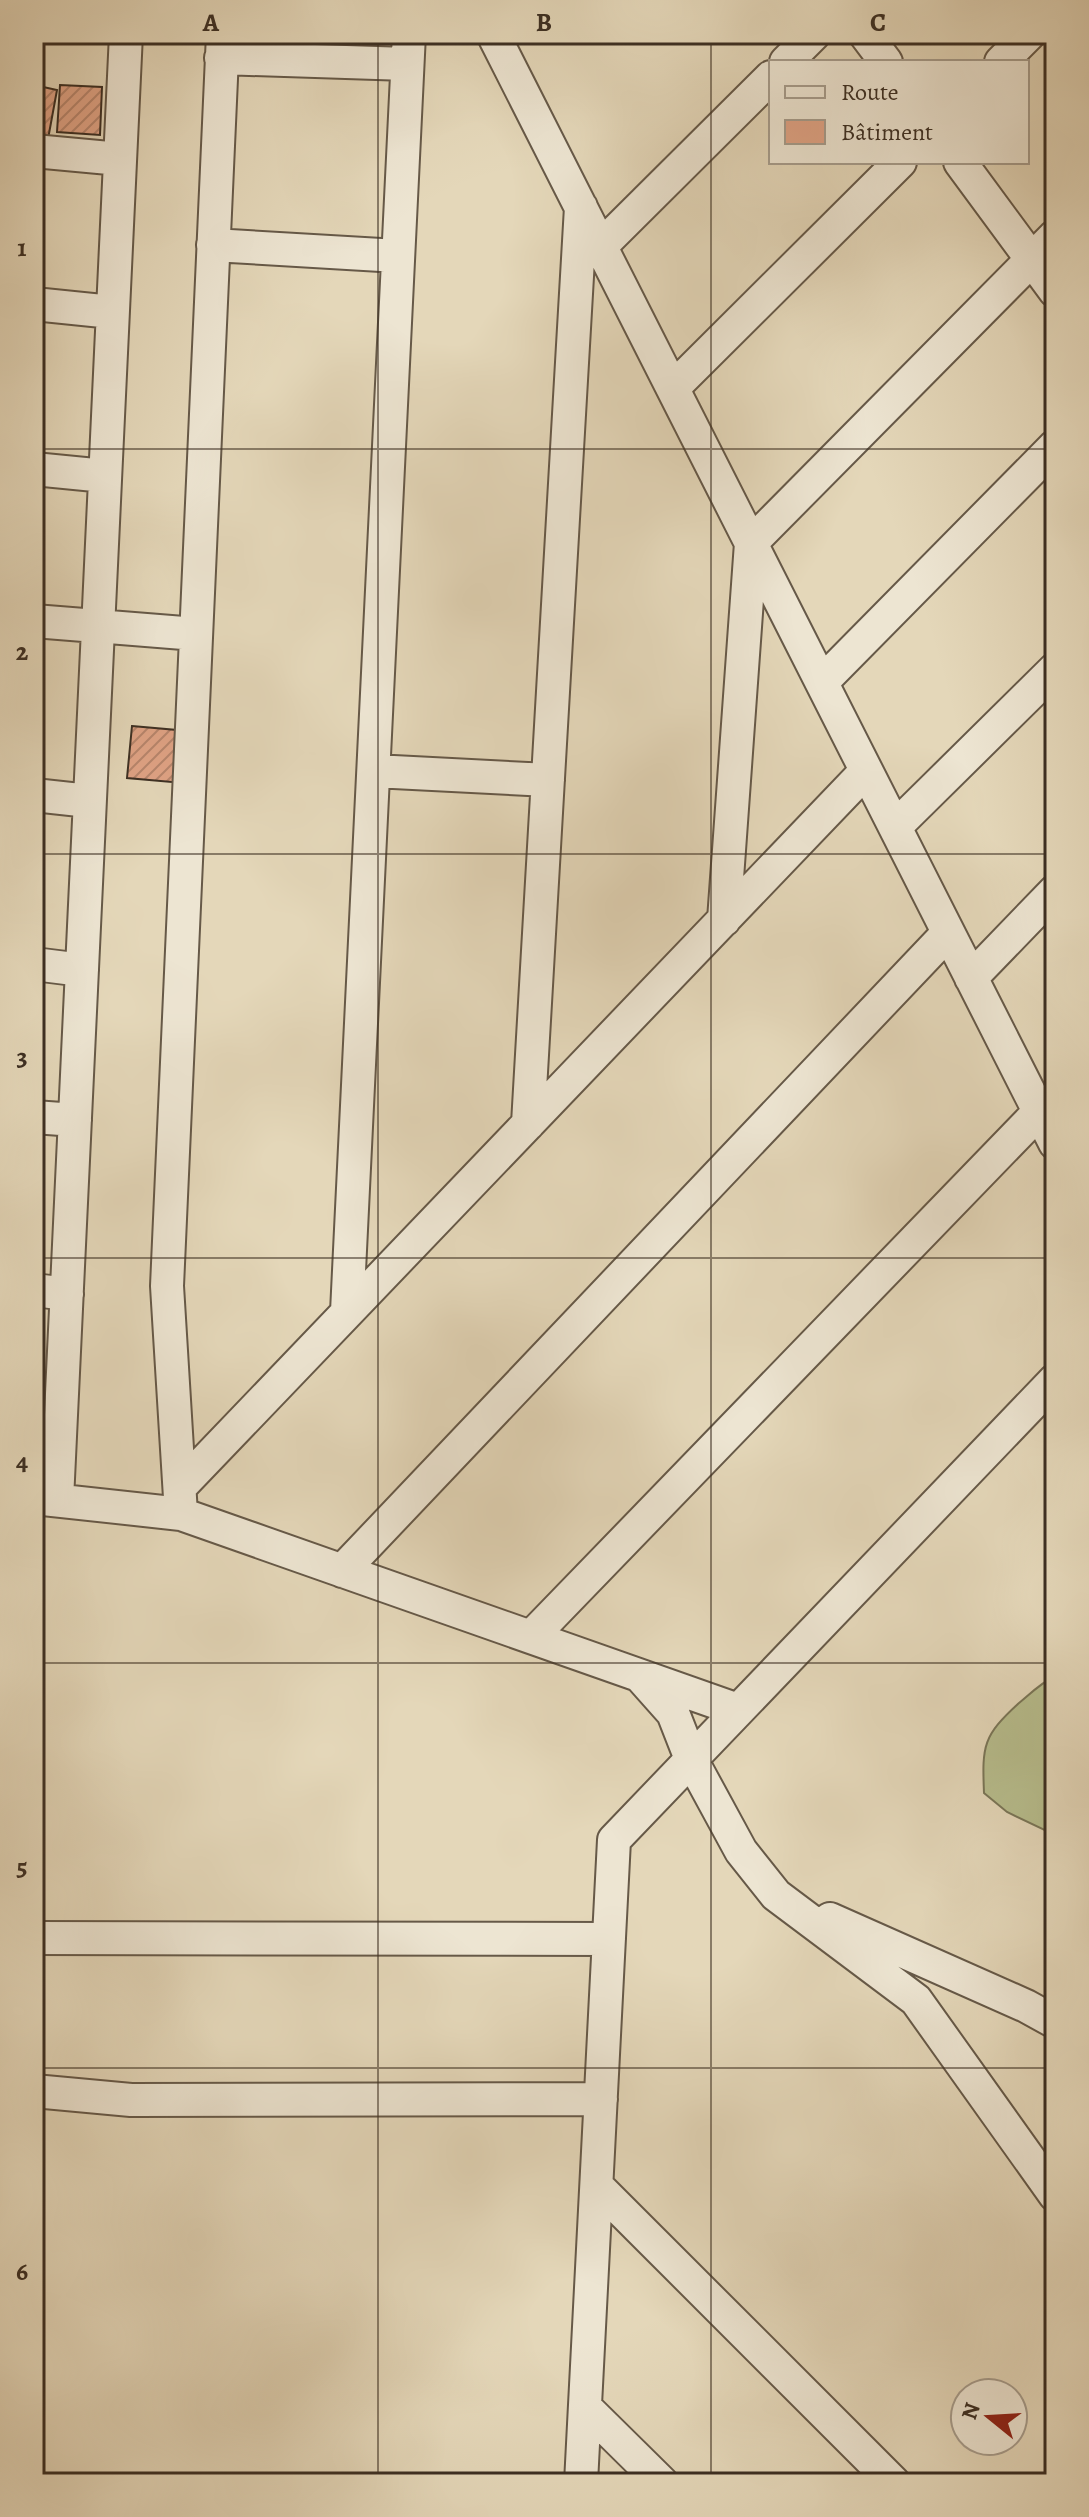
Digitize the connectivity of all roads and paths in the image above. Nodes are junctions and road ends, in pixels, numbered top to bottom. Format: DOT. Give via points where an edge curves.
graph roads {
  1 [pos="126,34"];
  2 [pos="493,34"];
  3 [pos="814,34"];
  4 [pos="865,34"];
  5 [pos="1029,34"];
  6 [pos="222,46"];
  7 [pos="408,49"];
  8 [pos="788,60"];
  9 [pos="884,60"];
  10 [pos="1003,60"];
  11 [pos="769,79"];
  12 [pos="34,151"];
  13 [pos="120,159"];
  14 [pos="898,164"];
  15 [pos="961,164"];
  16 [pos="581,207"];
  17 [pos="1055,236"];
  18 [pos="213,245"];
  19 [pos="601,246"];
  20 [pos="398,256"];
  21 [pos="1031,259"];
  22 [pos="1055,291"];
  23 [pos="34,304"];
  24 [pos="112,312"];
  25 [pos="673,388"];
  26 [pos="1055,446"];
  27 [pos="34,469"];
  28 [pos="105,476"];
  29 [pos="751,543"];
  30 [pos="34,621"];
  31 [pos="98,626"];
  32 [pos="196,634"];
  33 [pos="1055,669"];
  34 [pos="822,682"];
  35 [pos="374,771"];
  36 [pos="866,771"];
  37 [pos="548,780"];
  38 [pos="34,795"];
  39 [pos="89,801"];
  40 [pos="895,827"];
  41 [pos="1055,891"];
  42 [pos="724,920"];
  43 [pos="948,933"];
  44 [pos="34,964"];
  45 [pos="82,970"];
  46 [pos="971,978"];
  47 [pos="34,1117"];
  48 [pos="75,1120"];
  49 [pos="528,1124"];
  50 [pos="1049,1126"];
  51 [pos="34,1290"];
  52 [pos="67,1294"];
  53 [pos="347,1312"];
  54 [pos="1055,1380"];
  55 [pos="46,1499"];
  56 [pos="181,1501"];
  57 [pos="342,1571"];
  58 [pos="531,1637"];
  59 [pos="639,1675"];
  60 [pos="738,1710"];
  61 [pos="691,1759"];
  62 [pos="776,1895"];
  63 [pos="34,1938"];
  64 [pos="609,1939"];
  65 [pos="1055,2022"];
  66 [pos="34,2091"];
  67 [pos="601,2099"];
  68 [pos="597,2186"];
  69 [pos="1055,2195"];
  70 [pos="585,2407"];
  71 [pos="581,2483"];
  72 [pos="662,2483"];
  73 [pos="894,2483"];
  1 -- 13 [label="street"];
  2 -- 16 [label="street"];
  3 -- 8 [label="street"];
  4 -- 9 [label="street"];
  5 -- 10 [label="street"];
  6 -- 7 [label="street"];
  6 -- 18 [label="street"];
  7 -- 20 [label="street"];
  11 -- 19 [label="street"];
  12 -- 13 [label="street"];
  13 -- 24 [label="street"];
  14 -- 25 [label="street"];
  15 -- 21 [label="street"];
  16 -- 19 [label="street"];
  16 -- 37 [label="street"];
  17 -- 21 [label="street"];
  18 -- 20 [label="street"];
  18 -- 32 [label="street"];
  19 -- 25 [label="street"];
  20 -- 35 [label="street"];
  21 -- 22 [label="street"];
  21 -- 29 [label="street"];
  23 -- 24 [label="street"];
  24 -- 28 [label="street"];
  25 -- 29 [label="street"];
  26 -- 34 [label="street"];
  27 -- 28 [label="street"];
  28 -- 31 [label="street"];
  29 -- 34 [label="street"];
  29 -- 42 [label="street"];
  30 -- 31 [label="street"];
  31 -- 32 [label="street"];
  31 -- 39 [label="street"];
  32 -- 56 [label="street" via="167,1286"];
  33 -- 40 [label="street"];
  34 -- 36 [label="street"];
  35 -- 37 [label="street"];
  35 -- 53 [label="street"];
  36 -- 40 [label="street"];
  36 -- 42 [label="street"];
  37 -- 49 [label="street"];
  38 -- 39 [label="street"];
  39 -- 45 [label="street"];
  40 -- 43 [label="street"];
  41 -- 46 [label="street"];
  42 -- 49 [label="street"];
  43 -- 46 [label="street"];
  43 -- 57 [label="street"];
  44 -- 45 [label="street"];
  45 -- 48 [label="street"];
  46 -- 50 [label="street"];
  47 -- 48 [label="street"];
  48 -- 52 [label="street"];
  49 -- 53 [label="street"];
  50 -- 58 [label="street"];
  51 -- 52 [label="street"];
  52 -- 55 [label="street"];
  53 -- 56 [label="street"];
  54 -- 60 [label="street"];
  55 -- 56 [label="street"];
  56 -- 57 [label="street"];
  57 -- 58 [label="street"];
  58 -- 59 [label="street"];
  59 -- 60 [label="street"];
  59 -- 61 [label="street" via="673,1713"];
  60 -- 61 [label="street"];
  61 -- 62 [label="street" via="741,1851"];
  61 -- 64 [label="street" via="614,1840"];
  62 -- 65 [label="street"];
  62 -- 69 [label="street" via="916,2000"];
  63 -- 64 [label="street"];
  64 -- 67 [label="street"];
  66 -- 67 [label="street" via="131,2100"];
  67 -- 68 [label="street"];
  68 -- 70 [label="street"];
  68 -- 73 [label="street"];
  70 -- 71 [label="street"];
  70 -- 72 [label="street"];
}
